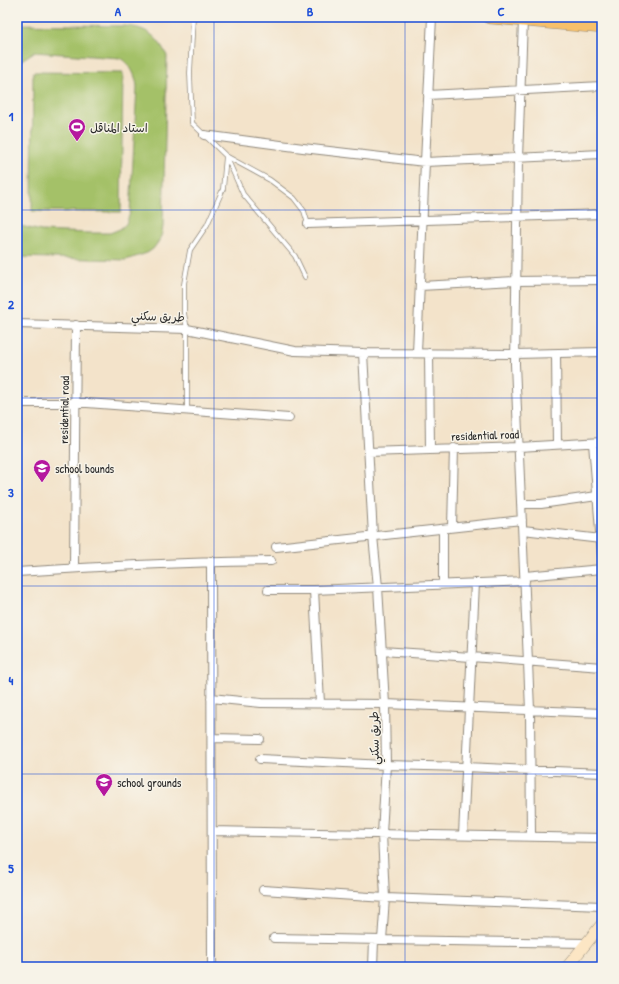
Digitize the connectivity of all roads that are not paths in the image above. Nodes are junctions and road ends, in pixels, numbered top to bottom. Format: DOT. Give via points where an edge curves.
graph roads {
  1 [pos="193,17"];
  2 [pos="432,17"];
  3 [pos="489,17"];
  4 [pos="510,18"];
  5 [pos="523,20"];
  6 [pos="602,27"];
  7 [pos="602,86"];
  8 [pos="520,90"];
  9 [pos="428,95"];
  10 [pos="204,135"];
  11 [pos="602,154"];
  12 [pos="226,156"];
  13 [pos="518,158"];
  14 [pos="425,162"];
  15 [pos="602,214"];
  16 [pos="517,217"];
  17 [pos="422,220"];
  18 [pos="308,224"];
  19 [pos="305,277"];
  20 [pos="602,280"];
  21 [pos="516,281"];
  22 [pos="420,286"];
  23 [pos="17,324"];
  24 [pos="76,325"];
  25 [pos="187,328"];
  26 [pos="602,352"];
  27 [pos="363,353"];
  28 [pos="417,353"];
  29 [pos="428,353"];
  30 [pos="516,354"];
  31 [pos="556,354"];
  32 [pos="17,403"];
  33 [pos="76,403"];
  34 [pos="187,410"];
  35 [pos="289,418"];
  36 [pos="602,442"];
  37 [pos="593,443"];
  38 [pos="556,444"];
  39 [pos="519,447"];
  40 [pos="454,448"];
  41 [pos="430,449"];
  42 [pos="368,452"];
  43 [pos="599,491"];
  44 [pos="522,504"];
  45 [pos="522,520"];
  46 [pos="452,527"];
  47 [pos="443,528"];
  48 [pos="523,530"];
  49 [pos="373,536"];
  50 [pos="601,539"];
  51 [pos="276,547"];
  52 [pos="602,550"];
  53 [pos="602,555"];
  54 [pos="211,561"];
  55 [pos="271,561"];
  56 [pos="74,568"];
  57 [pos="602,569"];
  58 [pos="17,572"];
  59 [pos="525,578"];
  60 [pos="474,583"];
  61 [pos="443,584"];
  62 [pos="378,588"];
  63 [pos="268,590"];
  64 [pos="314,590"];
  65 [pos="382,651"];
  66 [pos="471,657"];
  67 [pos="528,662"];
  68 [pos="602,668"];
  69 [pos="211,698"];
  70 [pos="320,703"];
  71 [pos="385,704"];
  72 [pos="469,708"];
  73 [pos="530,710"];
  74 [pos="602,713"];
  75 [pos="212,738"];
  76 [pos="260,739"];
  77 [pos="260,759"];
  78 [pos="386,765"];
  79 [pos="465,767"];
  80 [pos="531,770"];
  81 [pos="602,773"];
  82 [pos="212,831"];
  83 [pos="382,834"];
  84 [pos="463,835"];
  85 [pos="531,836"];
  86 [pos="602,838"];
  87 [pos="263,890"];
  88 [pos="385,898"];
  89 [pos="602,906"];
  90 [pos="602,924"];
  91 [pos="274,938"];
  92 [pos="378,940"];
  93 [pos="586,943"];
  94 [pos="212,967"];
  95 [pos="373,967"];
  96 [pos="567,967"];
  1 -- 10 [label="lane" via="190,73 192,123"];
  2 -- 9 [label="street"];
  3 -- 4 [label="main road"];
  4 -- 5 [label="main road"];
  5 -- 6 [label="main road"];
  5 -- 8 [label="street"];
  7 -- 8 [label="street"];
  8 -- 9 [label="street"];
  8 -- 13 [label="street"];
  9 -- 14 [label="street"];
  10 -- 12 [label="lane"];
  10 -- 14 [label="street"];
  11 -- 13 [label="street"];
  12 -- 18 [label="lane" via="270,180 294,198 304,211"];
  12 -- 19 [label="lane" via="243,194 295,256"];
  12 -- 25 [label="lane" via="223,189 207,225 190,250 184,284"];
  13 -- 14 [label="street"];
  13 -- 16 [label="street"];
  14 -- 17 [label="street"];
  15 -- 16 [label="street"];
  16 -- 17 [label="street"];
  16 -- 21 [label="street"];
  17 -- 18 [label="street"];
  17 -- 22 [label="street"];
  20 -- 21 [label="street"];
  21 -- 22 [label="street"];
  21 -- 30 [label="street"];
  22 -- 28 [label="street"];
  23 -- 24 [label="street, طريق سكني"];
  24 -- 25 [label="street, طريق سكني"];
  24 -- 33 [label="street, residential road"];
  25 -- 27 [label="street, طريق سكني" via="295,352"];
  25 -- 34 [label="lane"];
  26 -- 31 [label="street, طريق سكني"];
  27 -- 28 [label="street, طريق سكني"];
  27 -- 42 [label="street, طريق سكني"];
  28 -- 29 [label="street, طريق سكني"];
  29 -- 30 [label="street, طريق سكني"];
  29 -- 41 [label="street"];
  30 -- 31 [label="street, طريق سكني"];
  30 -- 39 [label="street"];
  31 -- 38 [label="street"];
  32 -- 33 [label="street"];
  33 -- 34 [label="street"];
  33 -- 56 [label="street, residential road"];
  34 -- 35 [label="street"];
  36 -- 37 [label="street, residential road"];
  37 -- 38 [label="street, residential road"];
  37 -- 43 [label="street"];
  38 -- 39 [label="street, residential road"];
  39 -- 40 [label="street, residential road"];
  39 -- 44 [label="street"];
  40 -- 41 [label="street, residential road"];
  40 -- 46 [label="street"];
  41 -- 42 [label="street, residential road"];
  42 -- 49 [label="street, طريق سكني"];
  43 -- 44 [label="street" via="542,504"];
  43 -- 50 [label="street"];
  44 -- 45 [label="street"];
  45 -- 46 [label="street"];
  45 -- 48 [label="street"];
  46 -- 47 [label="street"];
  47 -- 49 [label="street"];
  47 -- 61 [label="street"];
  48 -- 50 [label="street"];
  48 -- 59 [label="street"];
  49 -- 51 [label="street"];
  49 -- 62 [label="street, طريق سكني"];
  50 -- 52 [label="street"];
  52 -- 53 [label="street"];
  54 -- 55 [label="street"];
  54 -- 56 [label="street"];
  54 -- 69 [label="street"];
  56 -- 58 [label="street"];
  57 -- 59 [label="street"];
  59 -- 60 [label="street"];
  59 -- 67 [label="street"];
  60 -- 61 [label="street"];
  60 -- 66 [label="street"];
  61 -- 62 [label="street"];
  62 -- 64 [label="street"];
  62 -- 65 [label="street, طريق سكني"];
  63 -- 64 [label="street"];
  64 -- 70 [label="street"];
  65 -- 66 [label="street"];
  65 -- 71 [label="street, طريق سكني"];
  66 -- 67 [label="street"];
  66 -- 72 [label="street"];
  67 -- 68 [label="street"];
  67 -- 73 [label="street"];
  69 -- 70 [label="street" via="261,703"];
  69 -- 75 [label="street"];
  70 -- 71 [label="street"];
  71 -- 72 [label="street"];
  71 -- 78 [label="street, طريق سكني"];
  72 -- 73 [label="street"];
  72 -- 79 [label="street"];
  73 -- 74 [label="street"];
  73 -- 80 [label="street"];
  75 -- 76 [label="street"];
  75 -- 82 [label="street"];
  77 -- 78 [label="street"];
  78 -- 79 [label="street"];
  78 -- 83 [label="street, طريق سكني"];
  79 -- 80 [label="street"];
  79 -- 84 [label="street"];
  80 -- 81 [label="street"];
  80 -- 85 [label="street"];
  82 -- 83 [label="street"];
  82 -- 94 [label="street"];
  83 -- 84 [label="street"];
  83 -- 88 [label="street, طريق سكني"];
  84 -- 85 [label="street"];
  85 -- 86 [label="street"];
  87 -- 88 [label="street"];
  88 -- 89 [label="street"];
  88 -- 92 [label="street, طريق سكني"];
  90 -- 93 [label="street"];
  91 -- 92 [label="street"];
  92 -- 93 [label="street"];
  92 -- 95 [label="street, طريق سكني"];
  93 -- 96 [label="street"];
}
